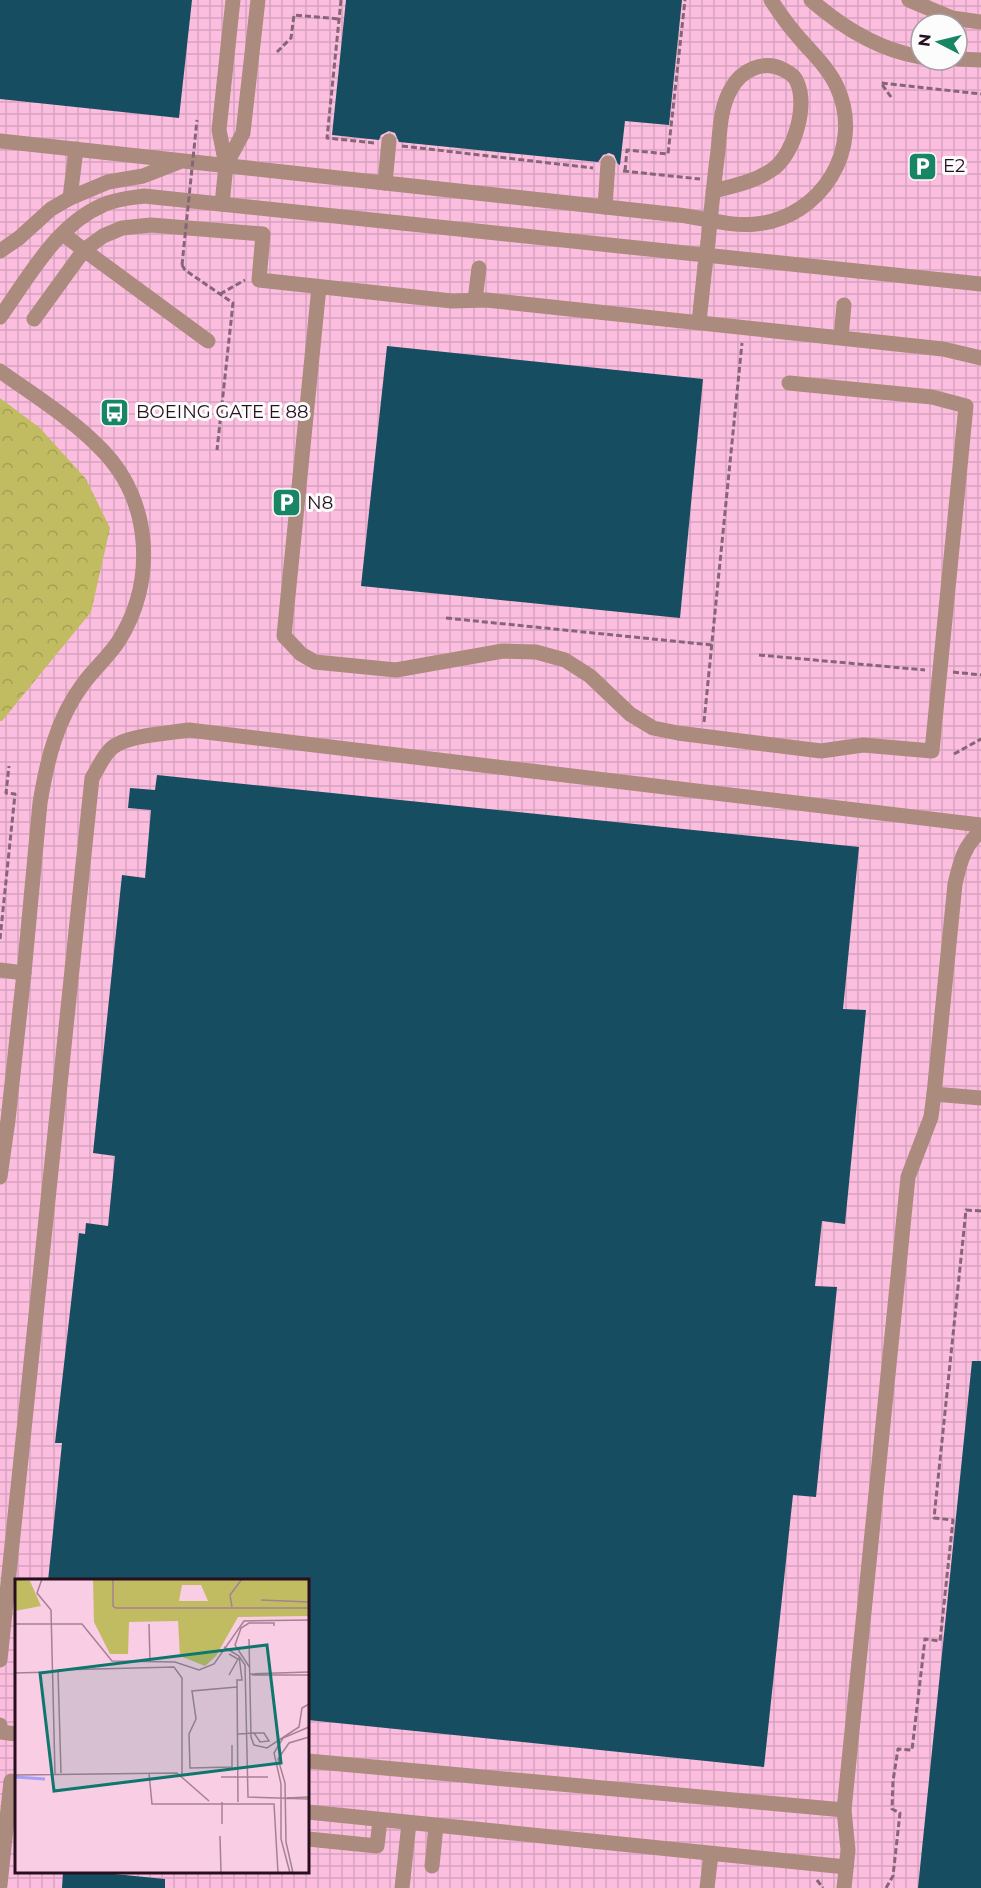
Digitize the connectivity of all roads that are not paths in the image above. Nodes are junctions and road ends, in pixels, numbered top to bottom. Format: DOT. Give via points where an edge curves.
graph roads {
  1 [pos="233,0"];
  2 [pos="258,0"];
  3 [pos="771,0"];
  4 [pos="812,0"];
  5 [pos="909,0"];
  6 [pos="981,22"];
  7 [pos="909,54"];
  8 [pos="0,141"];
  9 [pos="390,144"];
  10 [pos="76,149"];
  11 [pos="181,161"];
  12 [pos="226,165"];
  13 [pos="608,167"];
  14 [pos="384,183"];
  15 [pos="713,191"];
  16 [pos="70,198"];
  17 [pos="222,204"];
  18 [pos="605,207"];
  19 [pos="710,219"];
  20 [pos="63,234"];
  21 [pos="84,250"];
  22 [pos="0,251"];
  23 [pos="479,268"];
  24 [pos="981,284"];
  25 [pos="319,287"];
  26 [pos="475,300"];
  27 [pos="844,305"];
  28 [pos="0,317"];
  29 [pos="34,319"];
  30 [pos="699,322"];
  31 [pos="841,337"];
  32 [pos="208,340"];
  33 [pos="981,358"];
  34 [pos="0,370"];
  35 [pos="789,383"];
  36 [pos="981,825"];
  37 [pos="981,831"];
  38 [pos="0,970"];
  39 [pos="24,973"];
  40 [pos="934,1094"];
  41 [pos="981,1098"];
  42 [pos="0,1177"];
  43 [pos="0,1660"];
  44 [pos="0,1725"];
  45 [pos="15,1734"];
  46 [pos="309,1761"];
  47 [pos="9,1781"];
  48 [pos="844,1810"];
  49 [pos="309,1812"];
  50 [pos="12,1815"];
  51 [pos="380,1820"];
  52 [pos="409,1823"];
  53 [pos="436,1826"];
  54 [pos="309,1839"];
  55 [pos="711,1854"];
  56 [pos="432,1866"];
  57 [pos="846,1867"];
  58 [pos="0,1885"];
  59 [pos="402,1888"];
  60 [pos="707,1888"];
  61 [pos="844,1888"];
  1 -- 12 [label="street" via="219,130"];
  2 -- 12 [label="street" via="243,133"];
  3 -- 19 [label="street" via="837,86 846,128 841,156 827,184 808,204 781,219 753,225"];
  4 -- 7 [label="street" via="872,42"];
  5 -- 6 [label="street" via="952,18"];
  8 -- 10 [label="street"];
  9 -- 14 [label="street"];
  10 -- 11 [label="street"];
  10 -- 16 [label="street"];
  11 -- 12 [label="street"];
  11 -- 16 [label="street" via="143,177 108,182"];
  12 -- 14 [label="street"];
  12 -- 17 [label="street"];
  13 -- 18 [label="street"];
  14 -- 18 [label="street"];
  15 -- 15 [label="street" via="723,108 731,89 748,71 771,64 793,75 798,83 799,111 788,153 765,174"];
  15 -- 19 [label="street"];
  16 -- 22 [label="street"];
  17 -- 20 [label="street" via="144,196 121,199 81,217"];
  17 -- 24 [label="street"];
  18 -- 19 [label="street"];
  19 -- 30 [label="street, bridge"];
  20 -- 21 [label="street"];
  20 -- 28 [label="street"];
  21 -- 25 [label="street" via="122,228 151,225 263,234 259,280"];
  21 -- 29 [label="street"];
  21 -- 32 [label="street"];
  23 -- 26 [label="street"];
  25 -- 26 [label="street"];
  25 -- 35 [label="street" via="284,636 301,654 315,663 396,670 503,651 537,652 574,665 630,714 653,728 822,751 863,745 932,751 966,405 932,397"];
  26 -- 30 [label="street"];
  27 -- 31 [label="street"];
  30 -- 31 [label="street"];
  31 -- 33 [label="street" via="943,348"];
  34 -- 39 [label="street" via="92,440 111,460 136,508 144,545 142,581 129,622 82,685 52,744 40,802"];
  36 -- 43 [label="street" via="189,730 116,744 93,778"];
  37 -- 40 [label="street" via="967,847 955,884"];
  38 -- 39 [label="street"];
  39 -- 42 [label="street"];
  40 -- 41 [label="street"];
  40 -- 48 [label="street" via="931,1116 908,1177"];
  44 -- 45 [label="street" via="1,1732"];
  46 -- 48 [label="street"];
  47 -- 50 [label="street"];
  48 -- 57 [label="street"];
  49 -- 51 [label="street"];
  50 -- 58 [label="street"];
  51 -- 52 [label="street"];
  51 -- 54 [label="street" via="377,1846"];
  52 -- 53 [label="street"];
  52 -- 59 [label="street"];
  53 -- 55 [label="street"];
  53 -- 56 [label="street"];
  55 -- 57 [label="street"];
  55 -- 60 [label="street"];
  57 -- 61 [label="street"];
}
